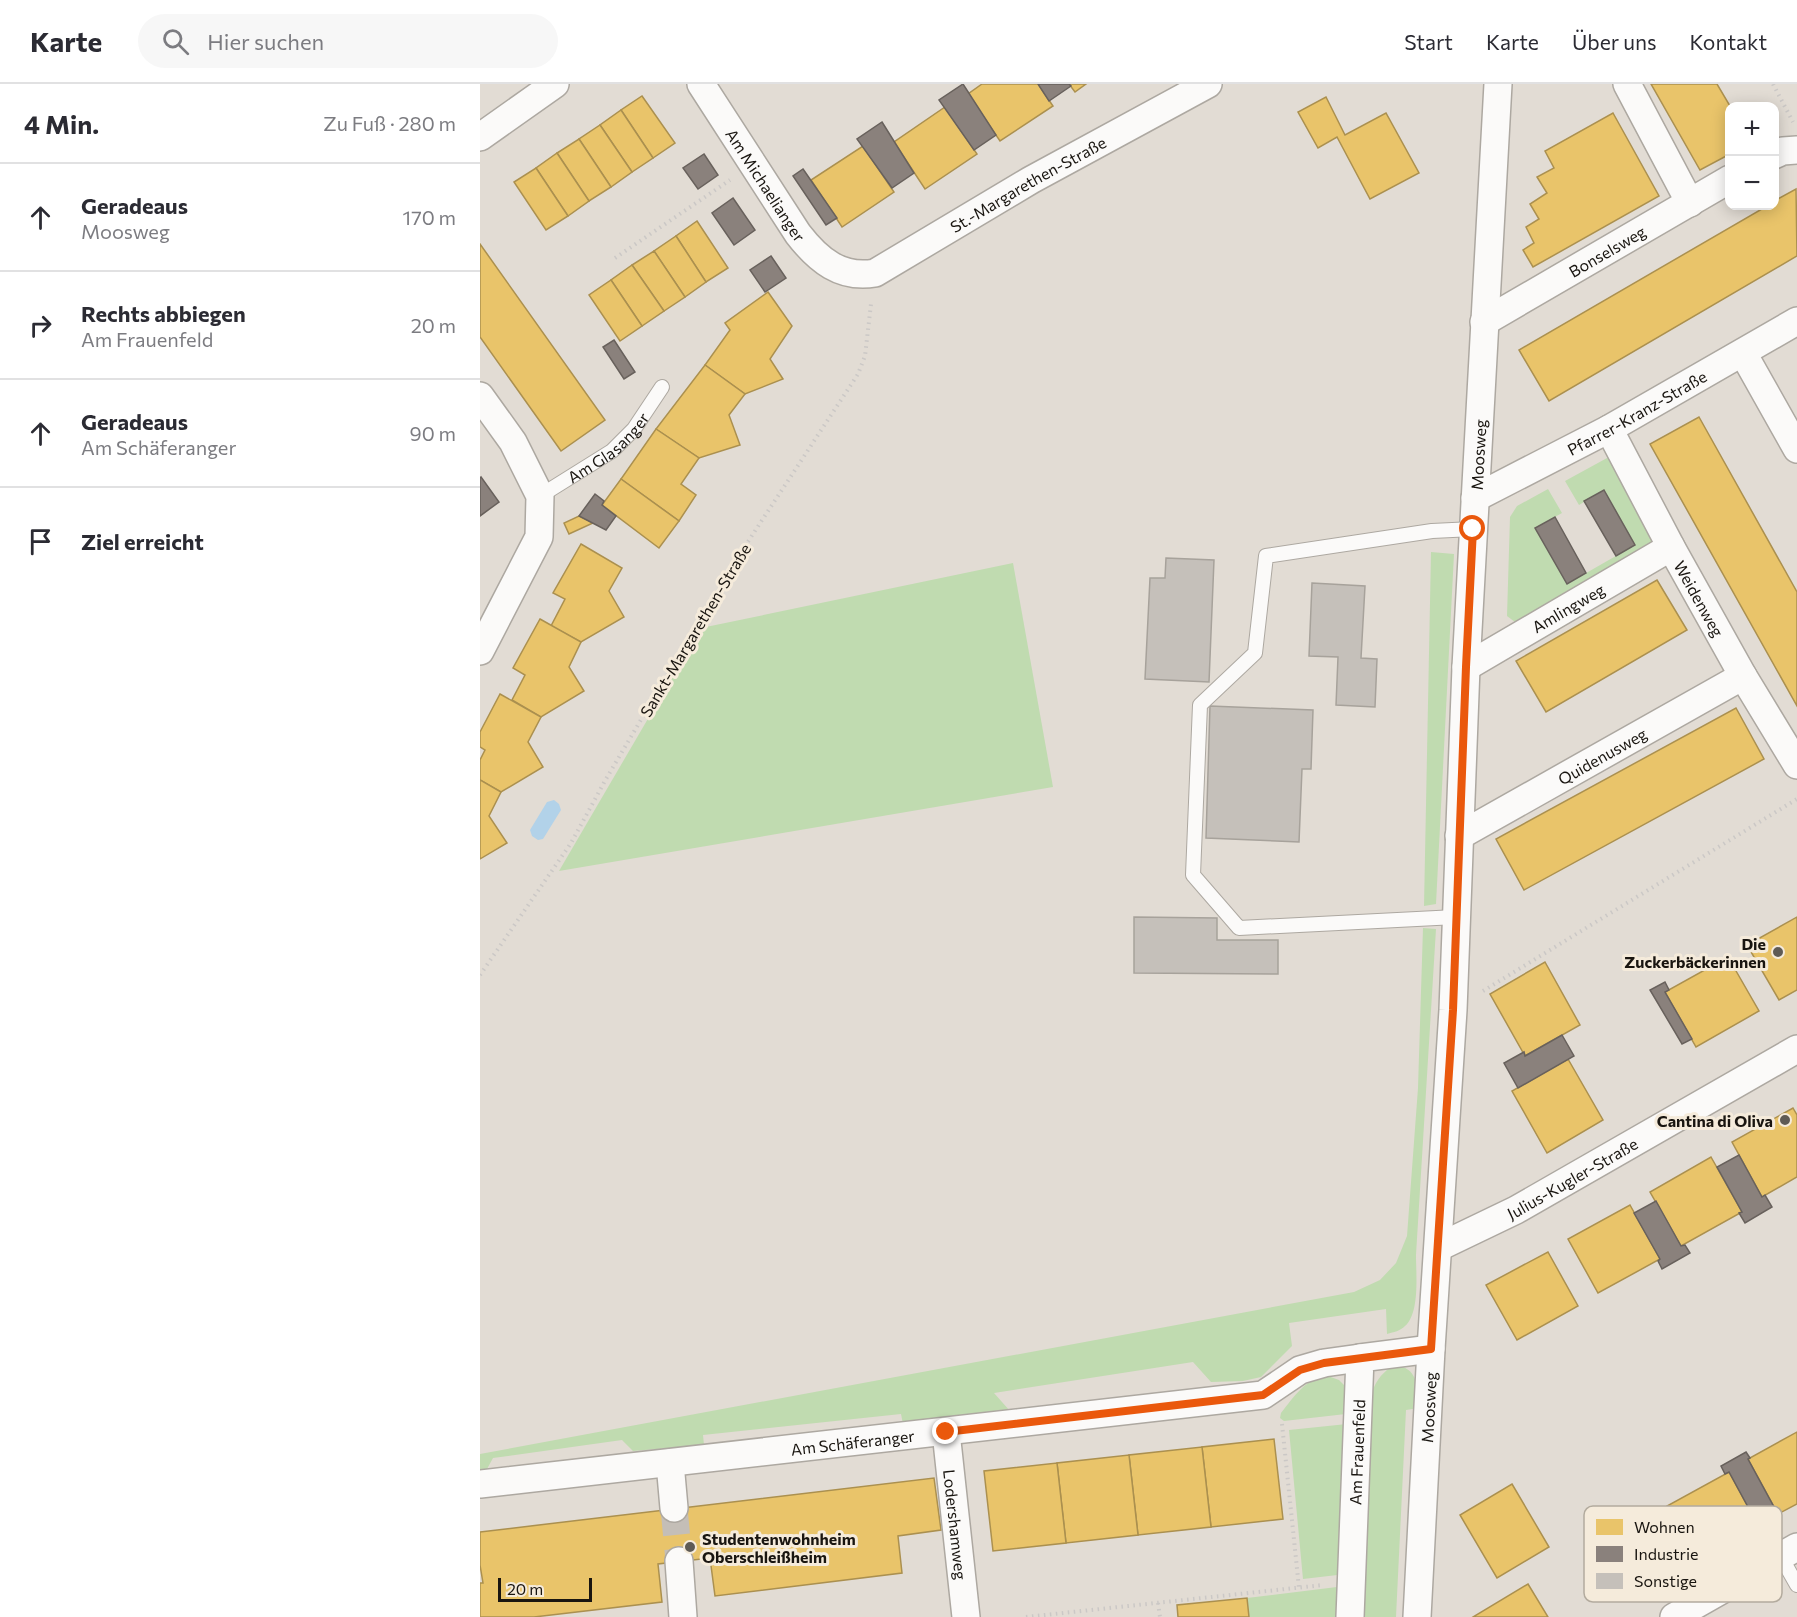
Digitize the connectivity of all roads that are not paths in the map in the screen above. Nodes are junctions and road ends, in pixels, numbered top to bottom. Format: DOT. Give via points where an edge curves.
graph roads {
  1 [pos="555,84"];
  2 [pos="701,84"];
  3 [pos="1498,84"];
  4 [pos="1627,84"];
  5 [pos="1193,87"];
  6 [pos="480,137"];
  7 [pos="1725,182"];
  8 [pos="1690,203"];
  9 [pos="875,273"];
  10 [pos="1797,321"];
  11 [pos="1484,322"];
  12 [pos="1743,353"];
  13 [pos="662,387"];
  14 [pos="480,396"];
  15 [pos="1609,429"];
  16 [pos="1797,450"];
  17 [pos="540,496"];
  18 [pos="1475,498"];
  19 [pos="1473,529"];
  20 [pos="1671,547"];
  21 [pos="480,651"];
  22 [pos="1466,667"];
  23 [pos="1743,676"];
  24 [pos="1797,765"];
  25 [pos="1459,836"];
  26 [pos="1456,917"];
  27 [pos="1797,1049"];
  28 [pos="1438,1247"];
  29 [pos="1431,1349"];
  30 [pos="1360,1358"];
  31 [pos="946,1432"];
  32 [pos="670,1463"];
  33 [pos="480,1484"];
  34 [pos="674,1508"];
  35 [pos="1789,1552"];
  36 [pos="679,1561"];
  37 [pos="1797,1585"];
  38 [pos="1701,1602"];
  39 [pos="683,1617"];
  40 [pos="966,1617"];
  41 [pos="1350,1617"];
  42 [pos="1417,1617"];
  43 [pos="1674,1617"];
  1 -- 6 [label="street"];
  2 -- 9 [label="street, Am Michaelianger" via="811,252 845,273"];
  3 -- 11 [label="street, Moosweg"];
  4 -- 8 [label="street"];
  5 -- 9 [label="street, St.-Margarethen-Straße"];
  7 -- 8 [label="street, Bonselsweg"];
  8 -- 11 [label="street, Bonselsweg"];
  10 -- 12 [label="street, Pfarrer-Kranz-Straße"];
  11 -- 18 [label="street, Moosweg"];
  12 -- 15 [label="street, Pfarrer-Kranz-Straße"];
  12 -- 16 [label="street"];
  13 -- 17 [label="lane, Am Glasanger" via="634,429 612,452"];
  14 -- 17 [label="street" via="513,442"];
  15 -- 18 [label="street, Pfarrer-Kranz-Straße"];
  15 -- 20 [label="street, Weidenweg"];
  17 -- 21 [label="street" via="538,537"];
  18 -- 19 [label="street, Moosweg"];
  19 -- 22 [label="street, Moosweg"];
  19 -- 26 [label="lane" via="1432,531 1266,556 1255,653 1200,705 1193,875 1239,928"];
  20 -- 22 [label="street, Amlingweg"];
  20 -- 23 [label="street, Weidenweg"];
  22 -- 25 [label="street, Moosweg"];
  23 -- 24 [label="street, Weidenweg"];
  23 -- 25 [label="street, Quidenusweg"];
  25 -- 26 [label="street, Moosweg"];
  26 -- 28 [label="street, Moosweg"];
  27 -- 28 [label="street, Julius-Kugler-Straße" via="1516,1210"];
  28 -- 29 [label="street, Moosweg"];
  29 -- 30 [label="street"];
  29 -- 42 [label="street, Moosweg"];
  30 -- 31 [label="street, Am Schäferanger" via="1300,1370 1263,1395"];
  30 -- 41 [label="street, Am Frauenfeld"];
  31 -- 32 [label="street, Am Schäferanger"];
  31 -- 40 [label="street, Lodershamweg"];
  32 -- 33 [label="street, Am Schäferanger"];
  32 -- 34 [label="street"];
  35 -- 37 [label="lane"];
  36 -- 39 [label="street"];
  38 -- 43 [label="street"];
}
